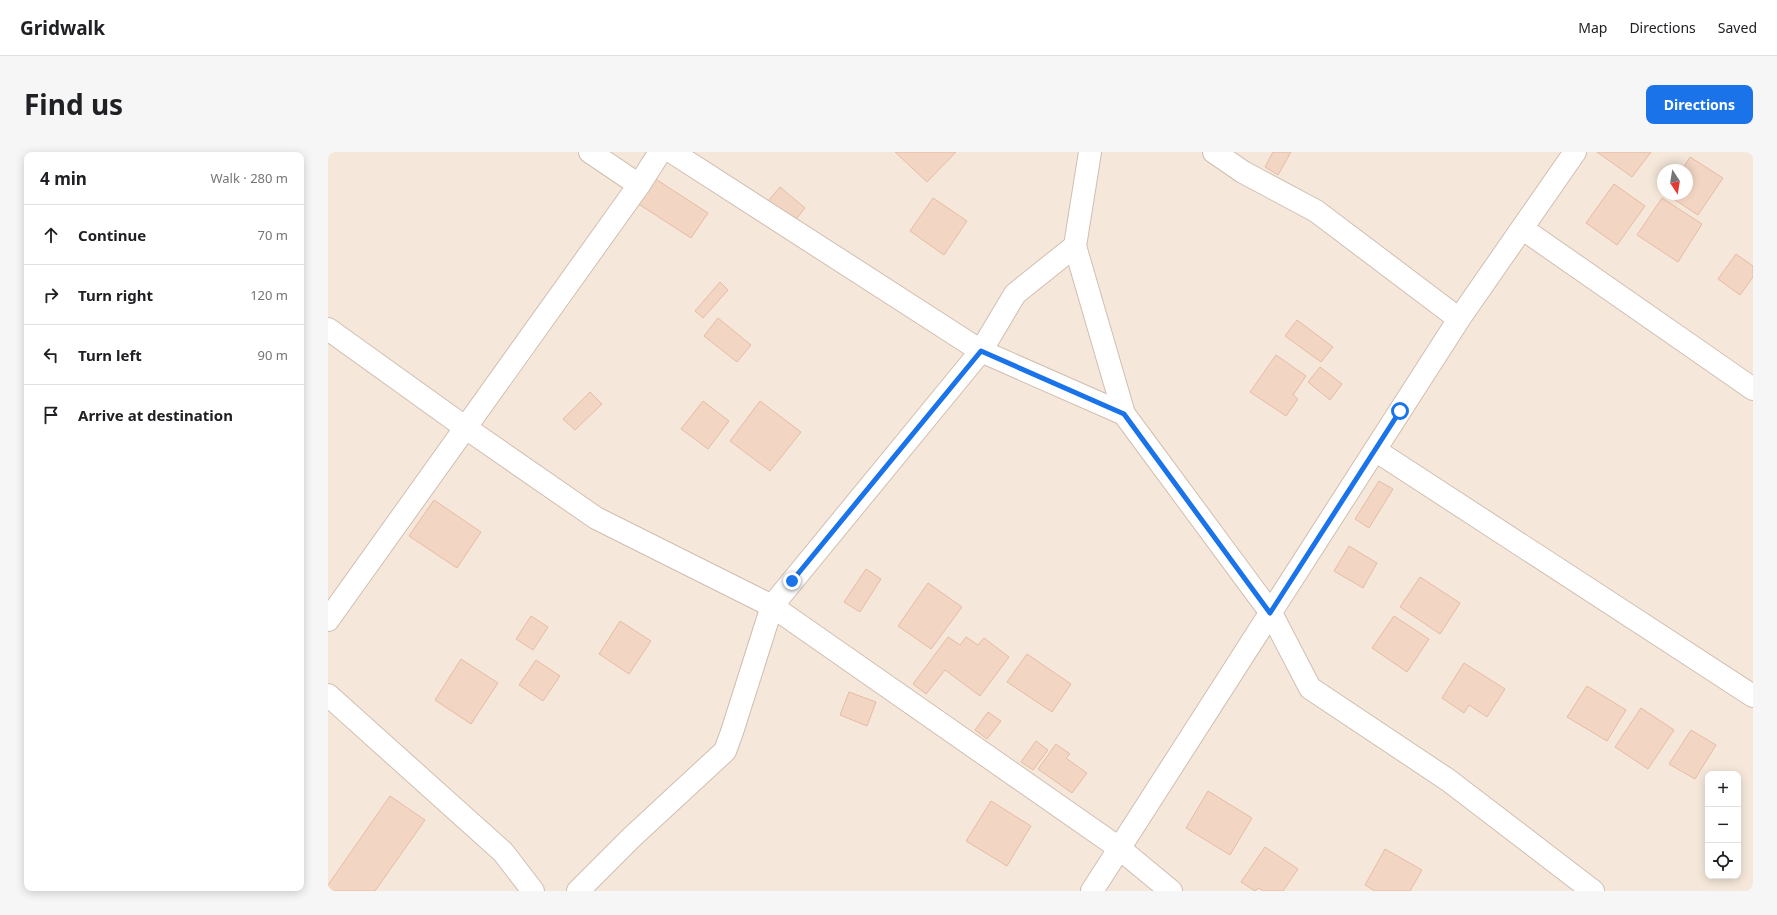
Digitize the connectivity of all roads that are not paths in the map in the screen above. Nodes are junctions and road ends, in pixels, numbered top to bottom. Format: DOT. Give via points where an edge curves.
graph roads {
  1 [pos="590,152"];
  2 [pos="660,152"];
  3 [pos="672,152"];
  4 [pos="1090,152"];
  5 [pos="1214,152"];
  6 [pos="1575,152"];
  7 [pos="639,185"];
  8 [pos="1523,229"];
  9 [pos="1075,246"];
  10 [pos="1460,319"];
  11 [pos="328,329"];
  12 [pos="981,351"];
  13 [pos="1753,389"];
  14 [pos="1124,414"];
  15 [pos="466,428"];
  16 [pos="1375,450"];
  17 [pos="772,606"];
  18 [pos="1270,613"];
  19 [pos="328,620"];
  20 [pos="328,695"];
  21 [pos="1753,696"];
  22 [pos="1119,848"];
  23 [pos="1097,887"];
  24 [pos="533,891"];
  25 [pos="578,891"];
  26 [pos="1171,891"];
  27 [pos="1593,891"];
  1 -- 7 [label="street"];
  2 -- 7 [label="street"];
  3 -- 12 [label="street"];
  4 -- 9 [label="street"];
  5 -- 10 [label="street" via="1243,172 1316,211"];
  6 -- 8 [label="street"];
  7 -- 15 [label="street"];
  8 -- 10 [label="street"];
  8 -- 13 [label="street"];
  9 -- 12 [label="street" via="1015,294"];
  9 -- 14 [label="street"];
  10 -- 16 [label="street"];
  11 -- 15 [label="street"];
  12 -- 14 [label="street"];
  12 -- 17 [label="street"];
  14 -- 18 [label="street"];
  15 -- 17 [label="street" via="596,518"];
  15 -- 19 [label="street"];
  16 -- 18 [label="street"];
  16 -- 21 [label="street"];
  17 -- 22 [label="street"];
  17 -- 25 [label="street" via="725,751"];
  18 -- 22 [label="street"];
  18 -- 27 [label="street" via="1310,688 1448,780"];
  20 -- 24 [label="street" via="503,852"];
  22 -- 23 [label="street"];
  22 -- 26 [label="street"];
}
